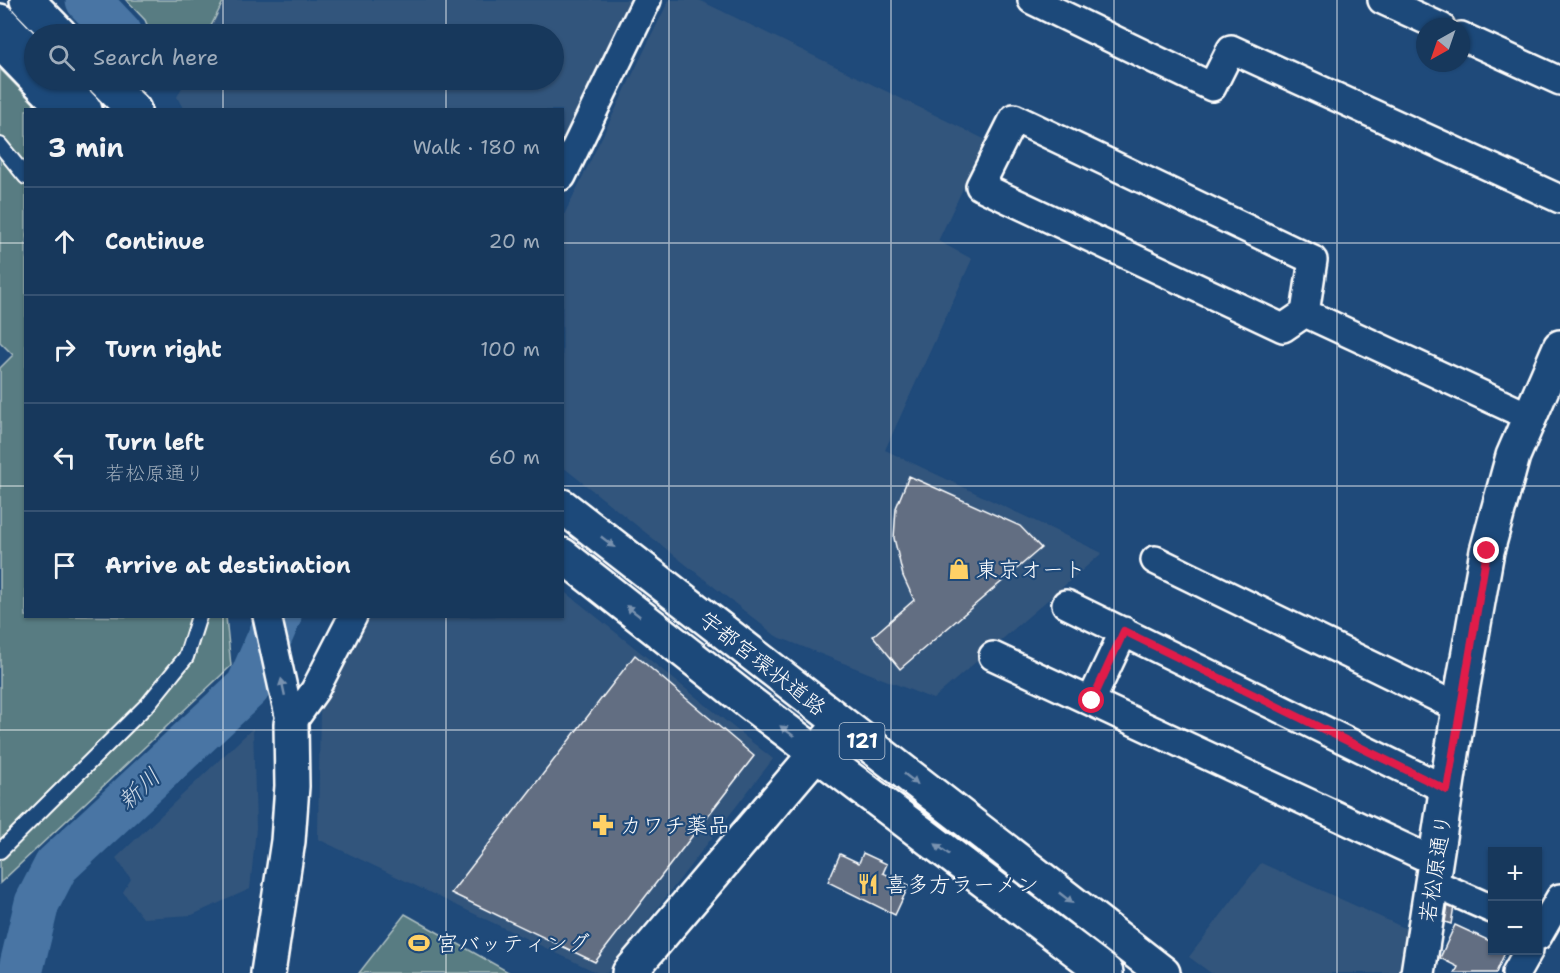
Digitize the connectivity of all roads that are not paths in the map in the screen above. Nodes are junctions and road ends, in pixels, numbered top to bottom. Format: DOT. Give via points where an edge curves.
graph roads {
  1 [pos="27,0"];
  2 [pos="647,0"];
  3 [pos="1032,0"];
  4 [pos="1382,0"];
  5 [pos="1421,18"];
  6 [pos="0,21"];
  7 [pos="50,24"];
  8 [pos="1470,40"];
  9 [pos="0,46"];
  10 [pos="24,46"];
  11 [pos="24,71"];
  12 [pos="1560,81"];
  13 [pos="43,90"];
  14 [pos="66,90"];
  15 [pos="114,90"];
  16 [pos="60,108"];
  17 [pos="84,108"];
  18 [pos="132,108"];
  19 [pos="0,145"];
  20 [pos="564,172"];
  21 [pos="24,175"];
  22 [pos="1560,199"];
  23 [pos="1305,313"];
  24 [pos="1560,347"];
  25 [pos="1528,416"];
  26 [pos="564,508"];
  27 [pos="564,557"];
  28 [pos="1155,560"];
  29 [pos="1066,604"];
  30 [pos="198,618"];
  31 [pos="267,618"];
  32 [pos="352,618"];
  33 [pos="1124,631"];
  34 [pos="993,656"];
  35 [pos="1092,701"];
  36 [pos="1459,708"];
  37 [pos="291,724"];
  38 [pos="840,724"];
  39 [pos="816,754"];
  40 [pos="1447,790"];
  41 [pos="0,851"];
  42 [pos="1435,872"];
  43 [pos="1560,898"];
  44 [pos="1488,906"];
  45 [pos="1542,927"];
  46 [pos="1526,955"];
  47 [pos="268,973"];
  48 [pos="629,973"];
  49 [pos="1106,973"];
  50 [pos="1164,973"];
  51 [pos="1418,973"];
  52 [pos="1516,973"];
  1 -- 7 [label="main road"];
  2 -- 20 [label="street"];
  3 -- 22 [label="street" via="1212,87 1231,49"];
  4 -- 5 [label="street"];
  6 -- 10 [label="main road"];
  8 -- 12 [label="street"];
  9 -- 11 [label="street"];
  13 -- 16 [label="street"];
  14 -- 17 [label="main road"];
  15 -- 18 [label="main road"];
  19 -- 21 [label="lane"];
  23 -- 23 [label="street" via="1283,328 980,186 1014,118 1312,260"];
  23 -- 25 [label="street"];
  24 -- 25 [label="main road, 若松原通り"];
  25 -- 36 [label="main road, 若松原通り" via="1512,456 1487,551"];
  26 -- 38 [label="main road, 宇都宮環状道路 / 121, one-way"];
  39 -- 27 [label="main road, 宇都宮環状道路 / 121, one-way"];
  28 -- 36 [label="street"];
  29 -- 33 [label="street"];
  30 -- 41 [label="lane" via="186,657 148,704"];
  37 -- 31 [label="street, one-way"];
  32 -- 37 [label="street" via="320,682"];
  33 -- 35 [label="street"];
  33 -- 40 [label="street"];
  34 -- 35 [label="street"];
  35 -- 42 [label="street"];
  36 -- 40 [label="main road, 若松原通り"];
  37 -- 47 [label="main road" via="288,841"];
  38 -- 39 [label="main road"];
  38 -- 50 [label="main road, 宇都宮環状道路 / 121, one-way"];
  39 -- 48 [label="main road"];
  49 -- 39 [label="main road, 宇都宮環状道路 / 121, one-way"];
  40 -- 42 [label="main road, 若松原通り"];
  42 -- 44 [label="street"];
  42 -- 51 [label="main road, 若松原通り"];
  43 -- 45 [label="street"];
  46 -- 52 [label="street"];
}
